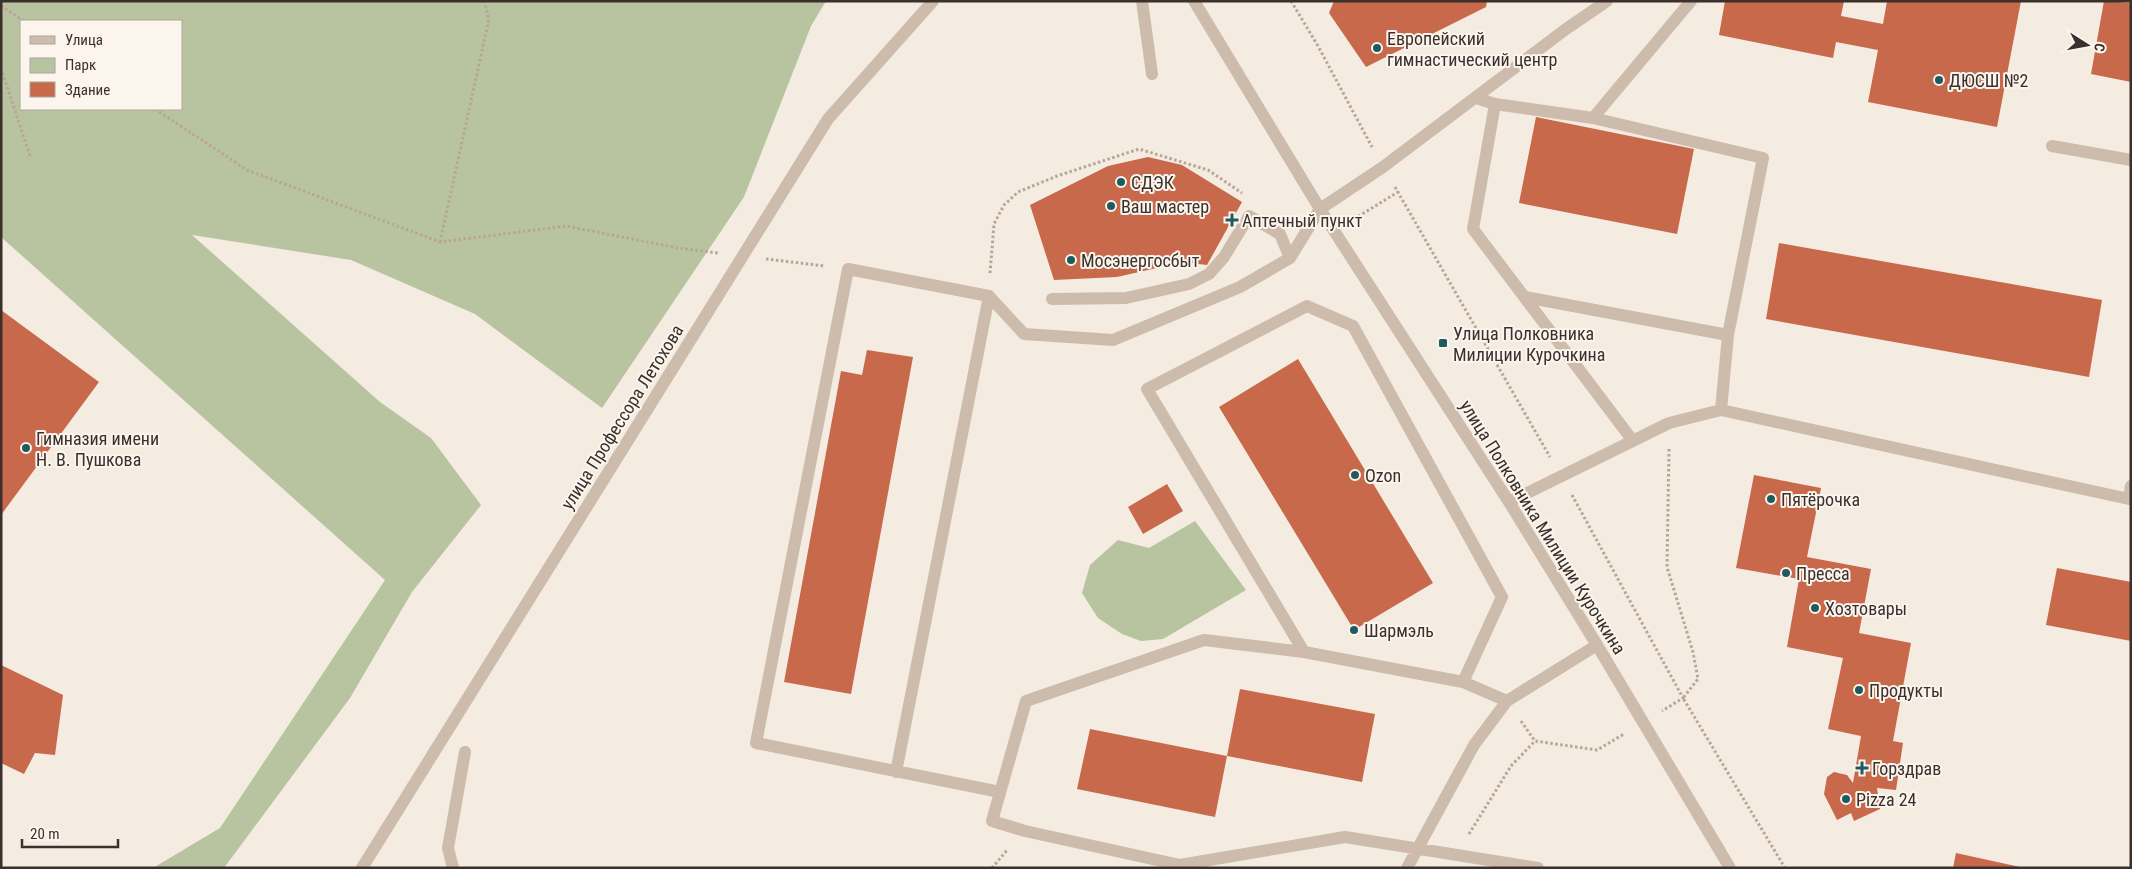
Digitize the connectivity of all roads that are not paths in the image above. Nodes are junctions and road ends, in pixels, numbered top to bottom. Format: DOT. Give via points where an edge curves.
graph roads {
  1 [pos="933,1"];
  2 [pos="1142,1"];
  3 [pos="1194,1"];
  4 [pos="1607,1"];
  5 [pos="1691,1"];
  6 [pos="1152,74"];
  7 [pos="1476,98"];
  8 [pos="1495,104"];
  9 [pos="1593,118"];
  10 [pos="2052,146"];
  11 [pos="2131,160"];
  12 [pos="1320,209"];
  13 [pos="1290,258"];
  14 [pos="989,296"];
  15 [pos="1525,297"];
  16 [pos="1052,299"];
  17 [pos="1728,335"];
  18 [pos="1721,410"];
  19 [pos="1633,441"];
  20 [pos="2130,496"];
  21 [pos="1509,502"];
  22 [pos="1597,645"];
  23 [pos="1304,652"];
  24 [pos="1463,682"];
  25 [pos="1507,701"];
  26 [pos="465,752"];
  27 [pos="896,772"];
  28 [pos="1000,792"];
  29 [pos="1418,849"];
  30 [pos="362,868"];
  31 [pos="453,868"];
  32 [pos="1407,868"];
  33 [pos="1538,868"];
  34 [pos="1730,868"];
  1 -- 30 [label="street, улица Профессора Летохова" via="828,119"];
  2 -- 6 [label="street"];
  3 -- 12 [label="street, улица Полковника Милиции Курочкина"];
  4 -- 7 [label="street"];
  5 -- 9 [label="street"];
  7 -- 8 [label="street"];
  7 -- 12 [label="street"];
  8 -- 9 [label="street"];
  8 -- 15 [label="street" via="1473,229"];
  9 -- 17 [label="street" via="1763,158"];
  10 -- 11 [label="street"];
  12 -- 13 [label="street"];
  12 -- 21 [label="street, улица Полковника Милиции Курочкина"];
  13 -- 14 [label="street" via="1240,287 1113,340 1024,334"];
  13 -- 16 [label="street" via="1280,234 1249,216 1224,258 1209,274 1189,284 1126,298"];
  14 -- 27 [label="street"];
  14 -- 27 [label="street" via="848,269 756,744"];
  15 -- 17 [label="street"];
  15 -- 19 [label="street"];
  17 -- 18 [label="street"];
  18 -- 19 [label="street" via="1669,423"];
  18 -- 20 [label="street"];
  19 -- 21 [label="street"];
  21 -- 22 [label="street, улица Полковника Милиции Курочкина"];
  22 -- 25 [label="street"];
  22 -- 34 [label="street, улица Полковника Милиции Курочкина"];
  23 -- 24 [label="street"];
  23 -- 24 [label="street" via="1147,389 1307,306 1353,326 1502,596"];
  23 -- 28 [label="street" via="1204,640 1026,701"];
  24 -- 25 [label="street"];
  25 -- 29 [label="street" via="1474,745"];
  26 -- 31 [label="street" via="448,848"];
  27 -- 28 [label="street"];
  28 -- 29 [label="street" via="992,821 1180,865 1345,837"];
  29 -- 32 [label="street"];
  29 -- 33 [label="street"];
}
